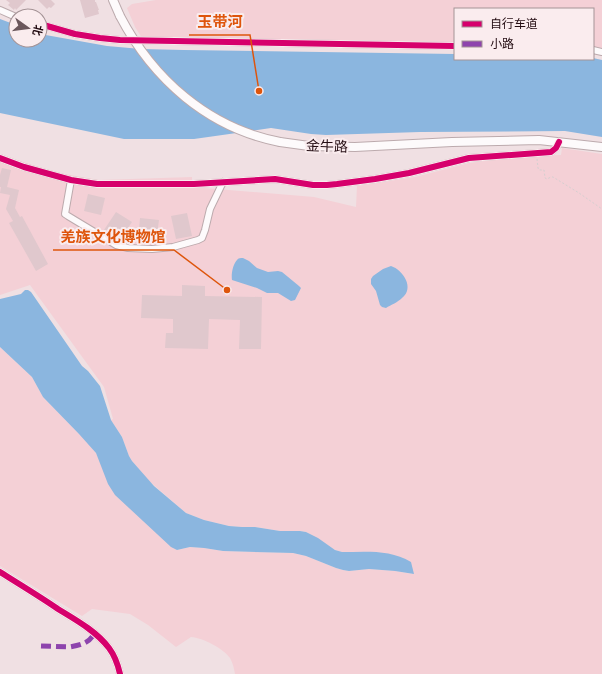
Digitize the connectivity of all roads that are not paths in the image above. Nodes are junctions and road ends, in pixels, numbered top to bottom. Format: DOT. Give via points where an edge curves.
graph roads {
  1 [pos="113,0"];
  2 [pos="48,26"];
  3 [pos="454,46"];
  4 [pos="559,142"];
  5 [pos="602,146"];
  6 [pos="0,158"];
  7 [pos="71,180"];
  8 [pos="223,182"];
  9 [pos="0,572"];
  10 [pos="120,674"];
  1 -- 4 [label="main road, 金牛路, bridge" via="133,39 166,80 202,110 222,122 250,133 280,142 309,146 355,147 524,140"];
  2 -- 3 [label="street" via="75,34 120,40"];
  4 -- 5 [label="main road, 金牛路"];
  4 -- 8 [label="street" via="551,152 469,158 409,173 337,184 313,185 275,179"];
  6 -- 7 [label="street"];
  7 -- 8 [label="street" via="97,184"];
  7 -- 8 [label="street" via="65,214 116,245 152,249 174,247 202,238 210,209"];
  9 -- 10 [label="street" via="96,635 112,652"];
}
